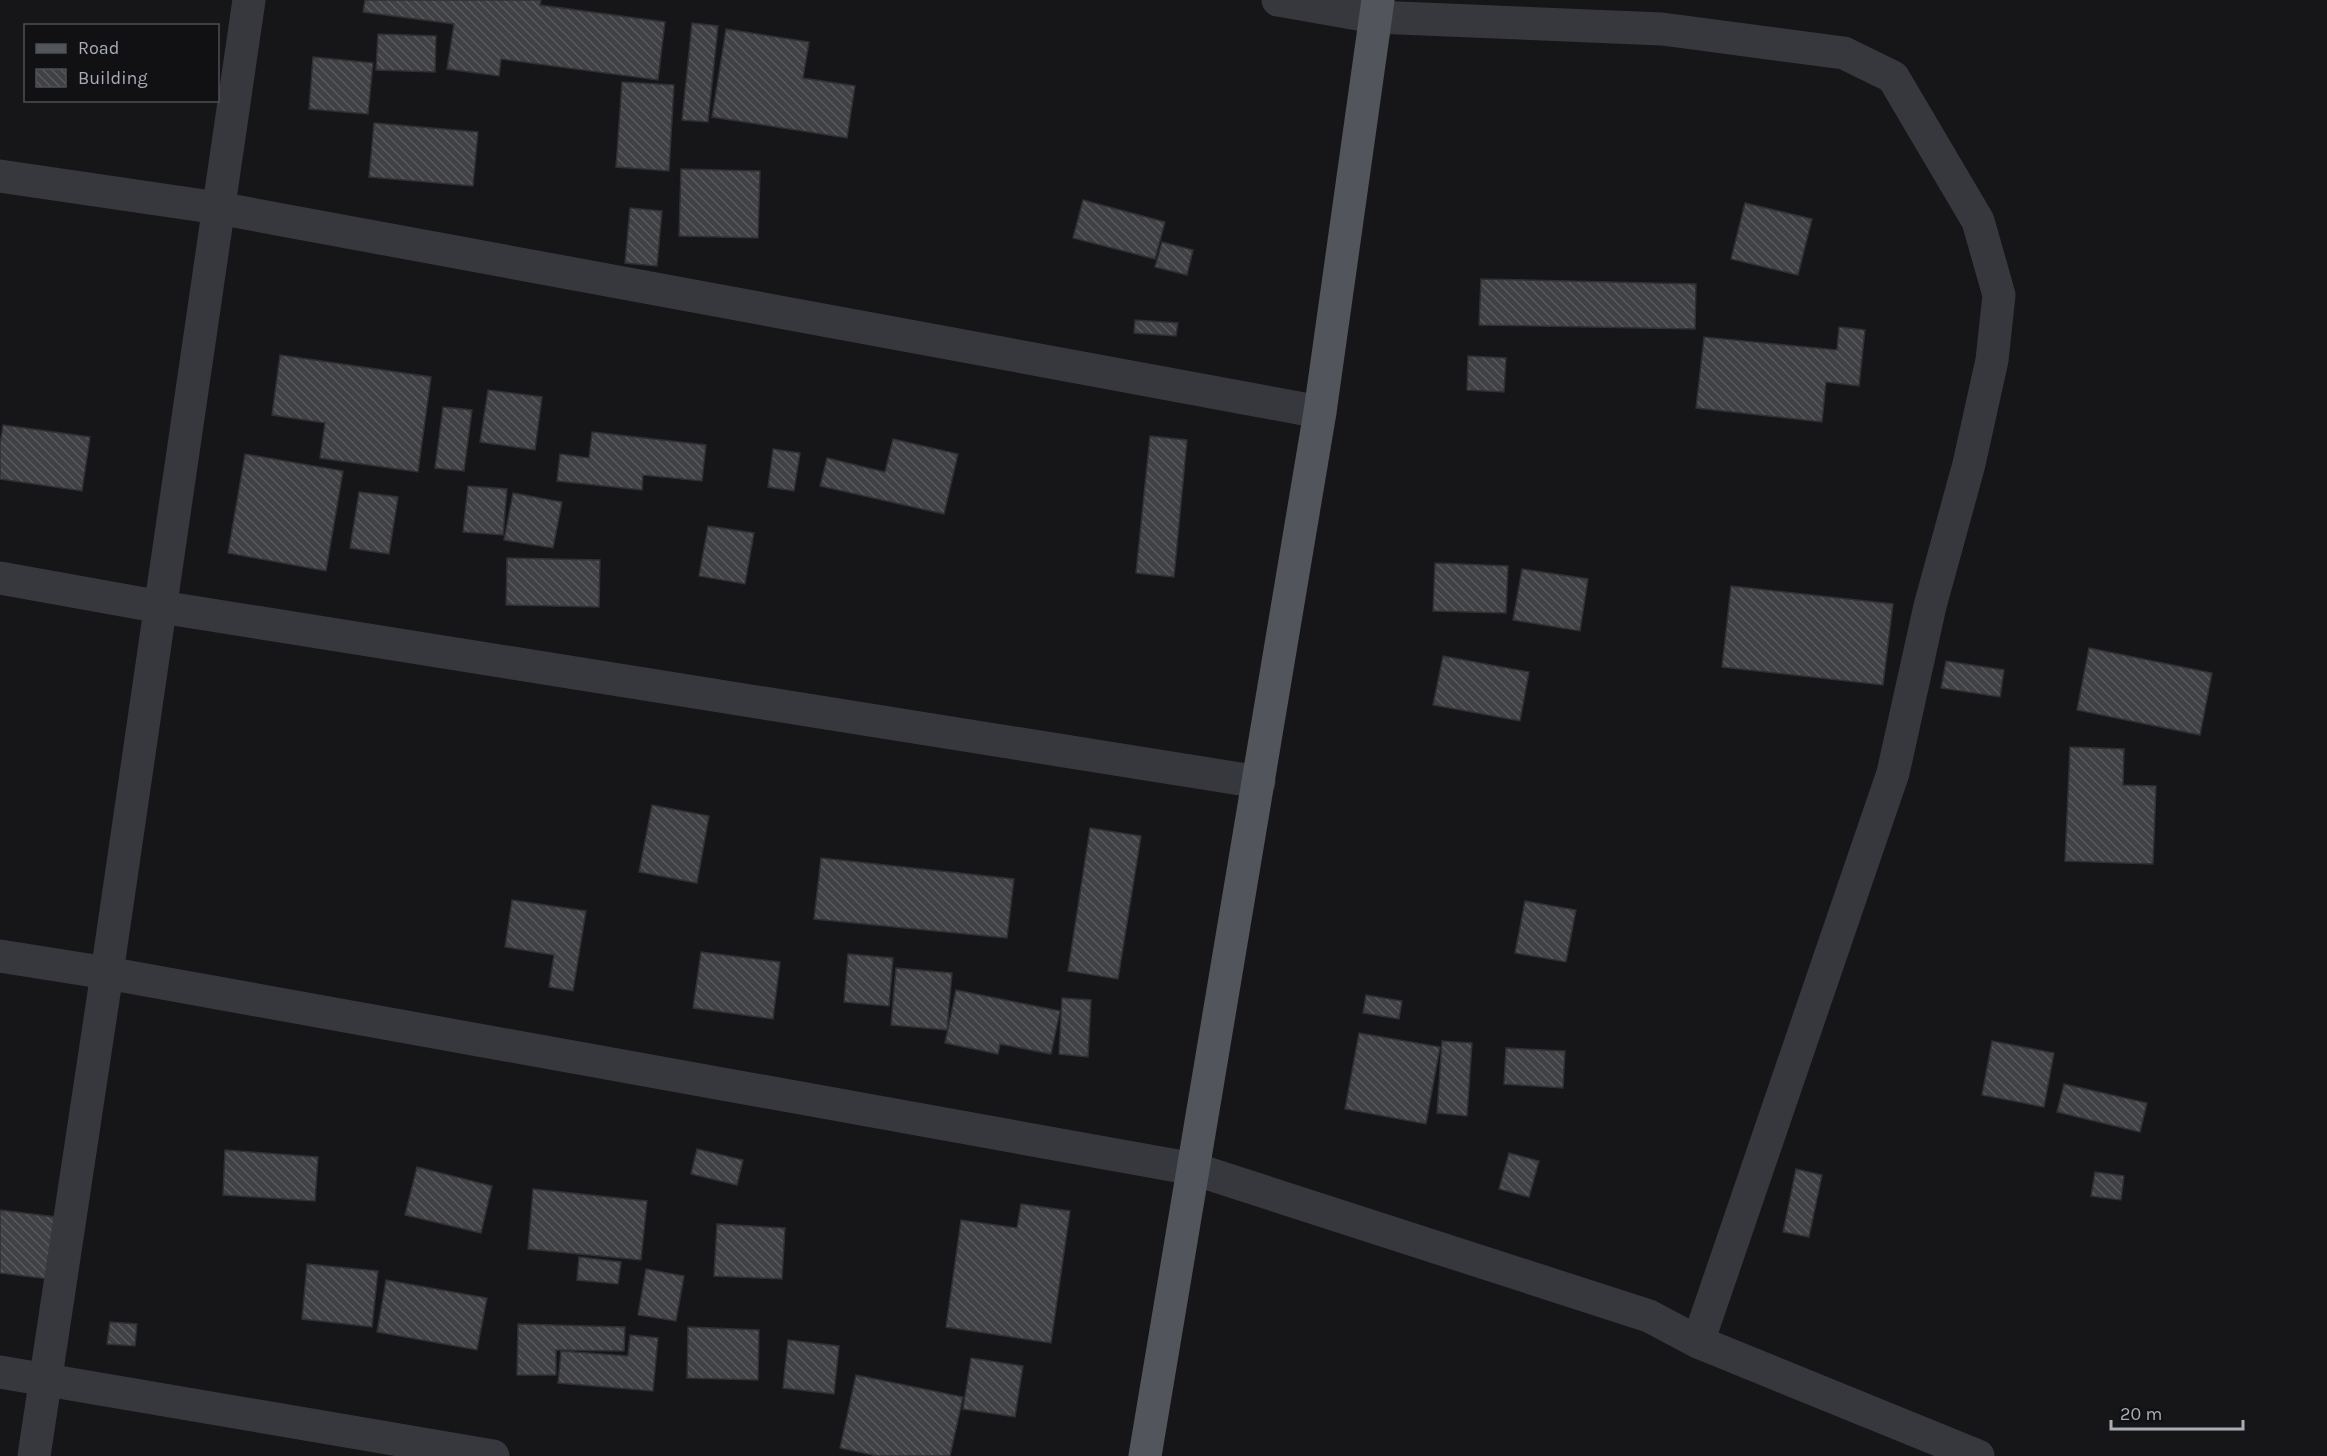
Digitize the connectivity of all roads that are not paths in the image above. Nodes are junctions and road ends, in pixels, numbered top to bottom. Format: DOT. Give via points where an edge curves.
graph roads {
  1 [pos="249,0"];
  2 [pos="1278,0"];
  3 [pos="1376,8"];
  4 [pos="0,176"];
  5 [pos="218,208"];
  6 [pos="1320,411"];
  7 [pos="0,578"];
  8 [pos="160,607"];
  9 [pos="1259,782"];
  10 [pos="0,956"];
  11 [pos="107,973"];
  12 [pos="1194,1169"];
  13 [pos="1698,1342"];
  14 [pos="0,1372"];
  15 [pos="46,1380"];
  16 [pos="34,1456"];
  17 [pos="494,1456"];
  18 [pos="1145,1456"];
  19 [pos="1978,1456"];
  1 -- 5 [label="street"];
  2 -- 3 [label="street"];
  3 -- 6 [label="main road"];
  3 -- 13 [label="street" via="1662,29 1844,53 1893,77 1978,221 1999,295 1992,360 1969,464 1930,606 1893,773"];
  4 -- 5 [label="street"];
  5 -- 6 [label="street"];
  5 -- 8 [label="street"];
  6 -- 9 [label="main road"];
  7 -- 8 [label="street"];
  8 -- 9 [label="street"];
  8 -- 11 [label="street"];
  9 -- 12 [label="main road"];
  10 -- 11 [label="street"];
  11 -- 12 [label="street"];
  11 -- 15 [label="street"];
  12 -- 13 [label="street" via="1649,1316"];
  12 -- 18 [label="main road"];
  13 -- 19 [label="street"];
  14 -- 15 [label="street"];
  15 -- 16 [label="street"];
  15 -- 17 [label="street"];
}
